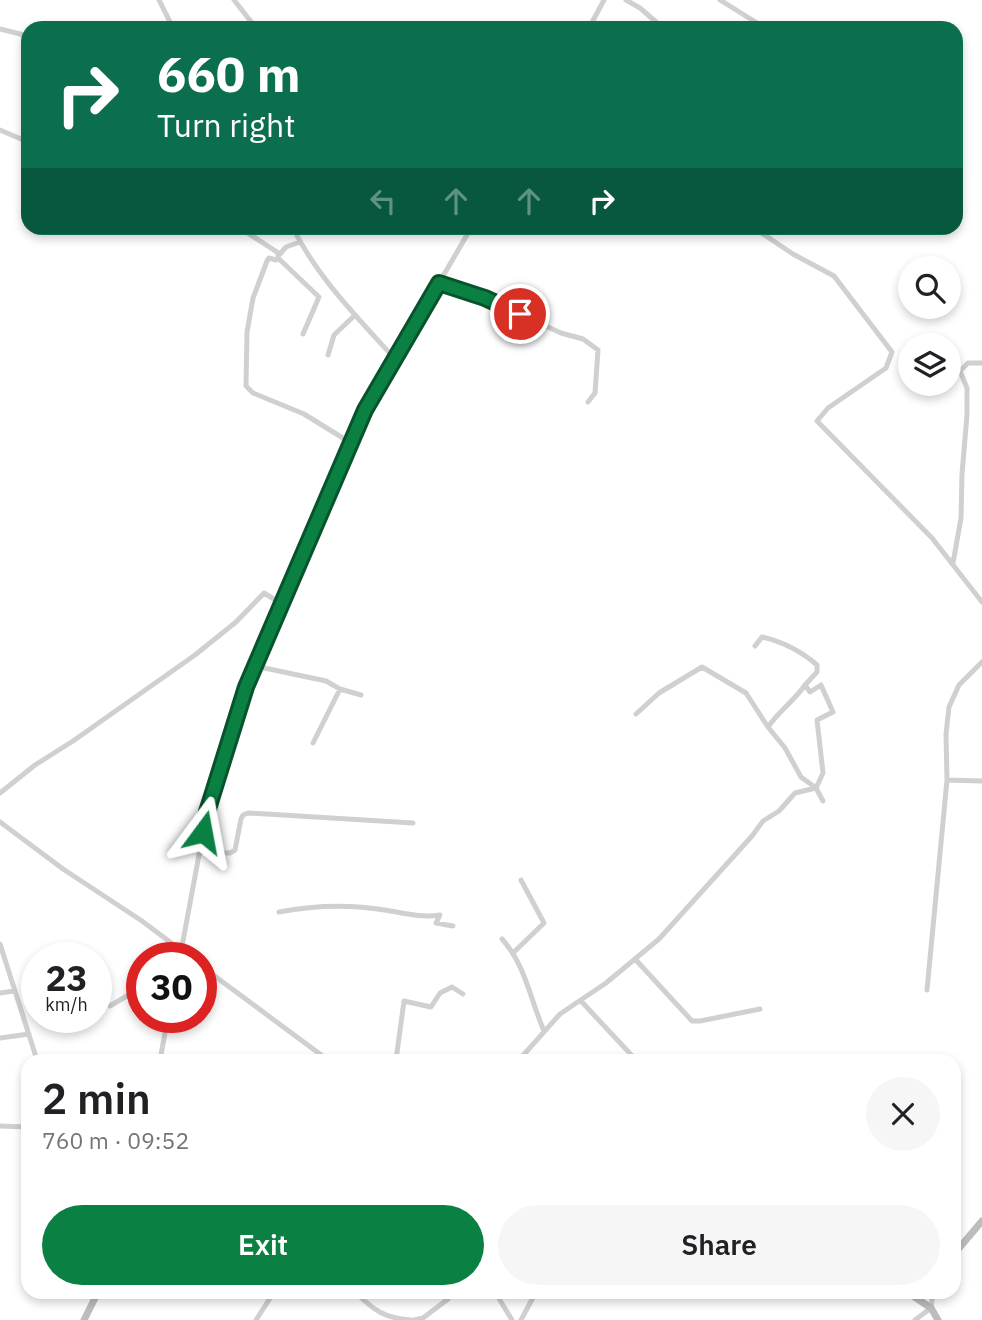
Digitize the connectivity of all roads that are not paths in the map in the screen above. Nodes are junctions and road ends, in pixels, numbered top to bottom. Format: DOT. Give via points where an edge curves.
graph roads {
  1 [pos="159,0"];
  2 [pos="234,0"];
  3 [pos="604,0"];
  4 [pos="626,0"];
  5 [pos="720,0"];
  6 [pos="170,21"];
  7 [pos="250,21"];
  8 [pos="593,21"];
  9 [pos="655,21"];
  10 [pos="754,21"];
  11 [pos="0,29"];
  12 [pos="21,34"];
  13 [pos="0,130"];
  14 [pos="21,139"];
  15 [pos="250,235"];
  16 [pos="296,235"];
  17 [pos="467,235"];
  18 [pos="764,235"];
  19 [pos="300,242"];
  20 [pos="278,256"];
  21 [pos="439,283"];
  22 [pos="355,315"];
  23 [pos="303,334"];
  24 [pos="328,355"];
  25 [pos="395,359"];
  26 [pos="982,363"];
  27 [pos="588,401"];
  28 [pos="351,443"];
  29 [pos="953,563"];
  30 [pos="982,602"];
  31 [pos="282,604"];
  32 [pos="755,646"];
  33 [pos="982,662"];
  34 [pos="255,666"];
  35 [pos="804,685"];
  36 [pos="340,689"];
  37 [pos="361,695"];
  38 [pos="636,713"];
  39 [pos="768,727"];
  40 [pos="313,743"];
  41 [pos="947,780"];
  42 [pos="982,781"];
  43 [pos="816,788"];
  44 [pos="0,793"];
  45 [pos="823,801"];
  46 [pos="0,822"];
  47 [pos="413,823"];
  48 [pos="199,852"];
  49 [pos="521,880"];
  50 [pos="279,912"];
  51 [pos="453,926"];
  52 [pos="502,939"];
  53 [pos="166,942"];
  54 [pos="182,942"];
  55 [pos="0,944"];
  56 [pos="514,952"];
  57 [pos="635,959"];
  58 [pos="217,978"];
  59 [pos="927,990"];
  60 [pos="14,991"];
  61 [pos="0,993"];
  62 [pos="463,994"];
  63 [pos="581,1001"];
  64 [pos="760,1009"];
  65 [pos="544,1031"];
  66 [pos="165,1033"];
  67 [pos="29,1034"];
  68 [pos="0,1038"];
  69 [pos="35,1054"];
  70 [pos="161,1054"];
  71 [pos="320,1054"];
  72 [pos="397,1054"];
  73 [pos="524,1054"];
  74 [pos="630,1054"];
  75 [pos="0,1126"];
  76 [pos="21,1128"];
  77 [pos="982,1221"];
  78 [pos="961,1246"];
  79 [pos="94,1299"];
  80 [pos="270,1299"];
  81 [pos="362,1299"];
  82 [pos="448,1299"];
  83 [pos="499,1299"];
  84 [pos="532,1299"];
  85 [pos="918,1299"];
  86 [pos="932,1299"];
  87 [pos="931,1308"];
  88 [pos="423,1319"];
  89 [pos="84,1320"];
  90 [pos="256,1320"];
  91 [pos="413,1320"];
  92 [pos="512,1320"];
  93 [pos="521,1320"];
  94 [pos="915,1320"];
  95 [pos="937,1320"];
  1 -- 6 [label="street"];
  2 -- 7 [label="street"];
  3 -- 8 [label="street"];
  4 -- 9 [label="street"];
  5 -- 10 [label="street"];
  11 -- 12 [label="street"];
  13 -- 14 [label="street"];
  15 -- 20 [label="street"];
  16 -- 19 [label="street"];
  17 -- 21 [label="street"];
  18 -- 29 [label="street" via="834,276 892,352 886,368 828,408 817,421"];
  19 -- 20 [label="street"];
  19 -- 22 [label="street"];
  20 -- 23 [label="street" via="319,297"];
  20 -- 28 [label="street" via="267,261 253,298 246,386"];
  21 -- 25 [label="street"];
  21 -- 27 [label="street" via="583,339 598,350 595,393"];
  22 -- 24 [label="street" via="334,335"];
  22 -- 25 [label="street"];
  25 -- 28 [label="street"];
  26 -- 29 [label="street" via="968,363 960,371 967,388 967,415 961,518"];
  28 -- 31 [label="street"];
  29 -- 30 [label="street"];
  31 -- 34 [label="street"];
  31 -- 44 [label="street" via="264,593 195,655"];
  32 -- 35 [label="street" via="762,637 774,640 817,664 817,672"];
  33 -- 41 [label="street" via="959,685 949,707"];
  34 -- 36 [label="street" via="326,681"];
  34 -- 48 [label="street" via="207,812"];
  35 -- 39 [label="street"];
  35 -- 43 [label="street" via="810,692 821,685 833,712 817,720 823,773"];
  36 -- 37 [label="street"];
  36 -- 40 [label="street"];
  38 -- 39 [label="street" via="702,667 746,693"];
  39 -- 43 [label="street" via="801,776"];
  41 -- 42 [label="street"];
  41 -- 59 [label="street"];
  43 -- 45 [label="street"];
  43 -- 57 [label="street" via="795,793 762,821 659,939"];
  46 -- 53 [label="street"];
  47 -- 48 [label="street" via="248,813 241,819 235,850"];
  48 -- 54 [label="street"];
  49 -- 56 [label="street" via="544,923"];
  50 -- 51 [label="street" via="334,905 384,909 424,918 440,915 436,923"];
  52 -- 56 [label="street"];
  55 -- 60 [label="street"];
  56 -- 65 [label="street"];
  57 -- 63 [label="street"];
  57 -- 64 [label="street" via="692,1021"];
  58 -- 71 [label="street"];
  60 -- 61 [label="street"];
  60 -- 67 [label="street"];
  62 -- 72 [label="street" via="452,987 440,993 431,1007 404,1001"];
  63 -- 65 [label="street"];
  63 -- 74 [label="street"];
  65 -- 73 [label="street"];
  66 -- 70 [label="street"];
  67 -- 68 [label="street"];
  67 -- 69 [label="street"];
  75 -- 76 [label="street"];
  77 -- 78 [label="street"];
  79 -- 89 [label="street"];
  80 -- 90 [label="street"];
  81 -- 91 [label="street" via="390,1319"];
  82 -- 88 [label="street"];
  83 -- 92 [label="street"];
  84 -- 93 [label="street"];
  85 -- 87 [label="street"];
  86 -- 87 [label="street"];
  87 -- 94 [label="street"];
  87 -- 95 [label="street"];
  88 -- 91 [label="street"];
}
